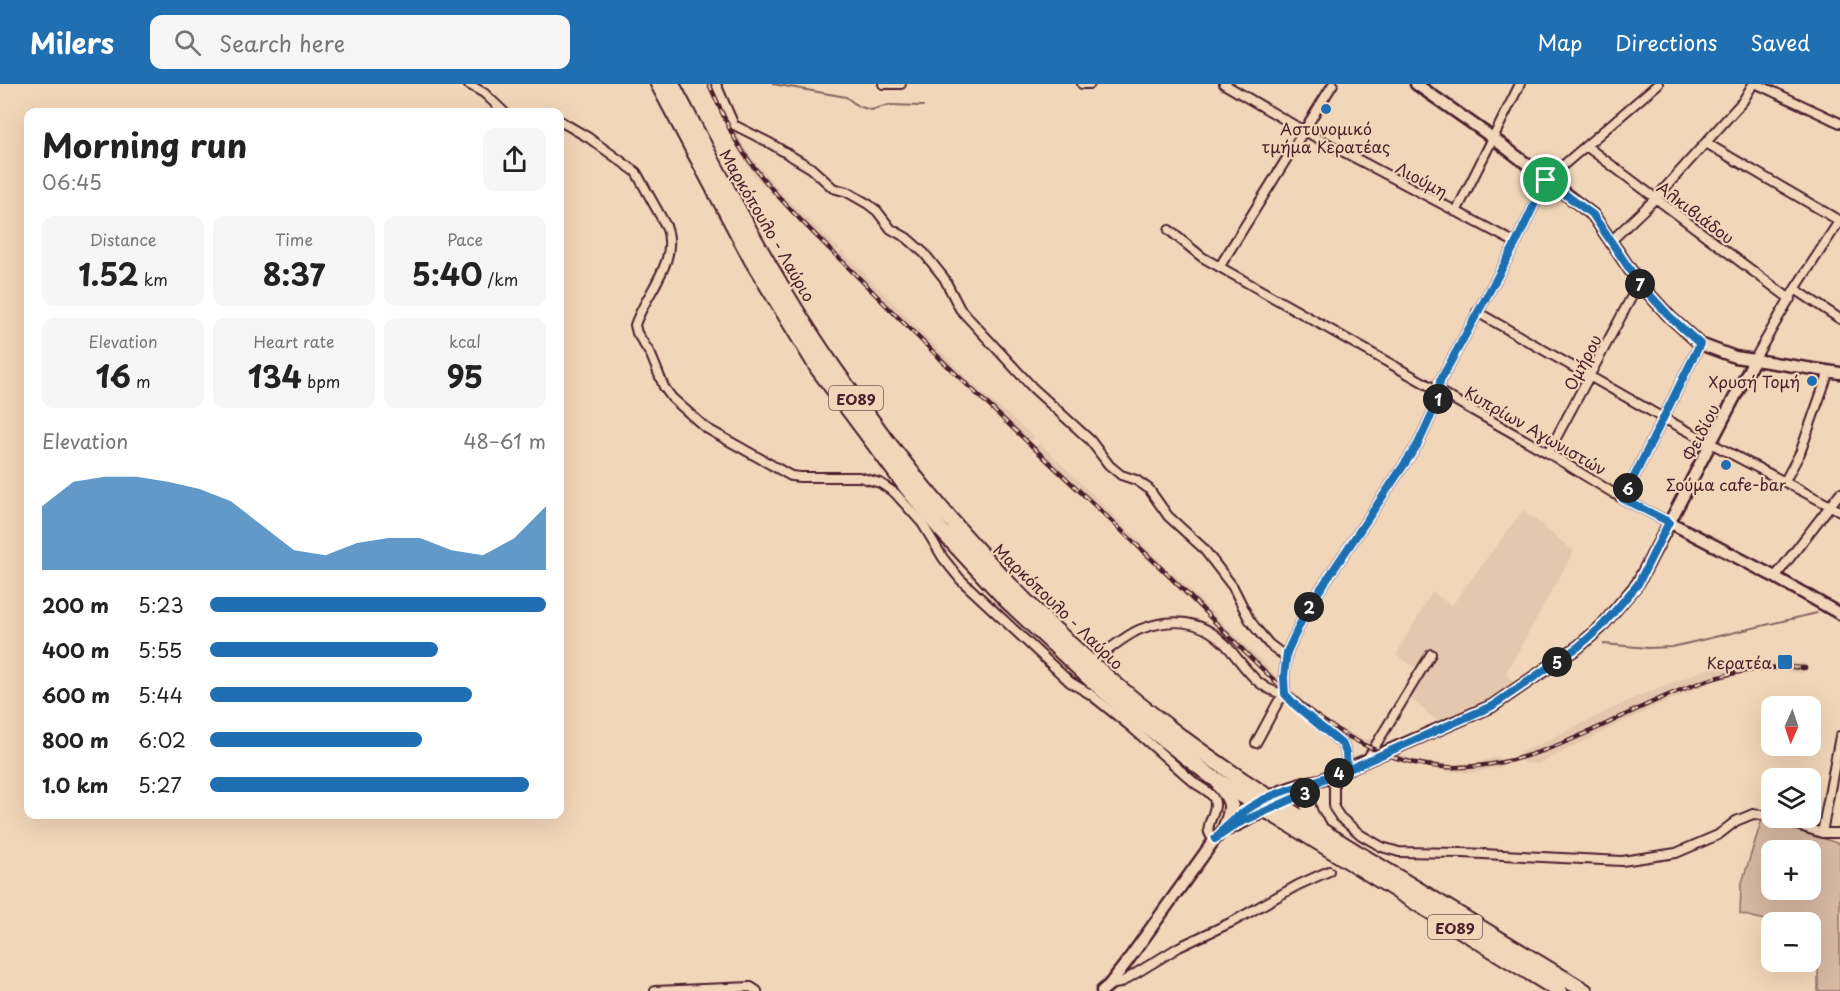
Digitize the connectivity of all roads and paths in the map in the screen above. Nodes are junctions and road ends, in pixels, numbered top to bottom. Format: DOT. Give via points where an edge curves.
graph roads {
  1 [pos="468,84"];
  2 [pos="658,84"];
  3 [pos="672,84"];
  4 [pos="716,84"];
  5 [pos="883,84"];
  6 [pos="901,84"];
  7 [pos="1082,84"];
  8 [pos="1090,84"];
  9 [pos="1224,84"];
  10 [pos="1333,84"];
  11 [pos="1416,84"];
  12 [pos="1520,84"];
  13 [pos="1658,84"];
  14 [pos="1755,84"];
  15 [pos="500,108"];
  16 [pos="564,123"];
  17 [pos="1840,123"];
  18 [pos="1304,131"];
  19 [pos="1493,138"];
  20 [pos="1706,143"];
  21 [pos="1586,146"];
  22 [pos="1546,180"];
  23 [pos="1655,199"];
  24 [pos="1456,212"];
  25 [pos="1840,220"];
  26 [pos="1169,230"];
  27 [pos="1611,241"];
  28 [pos="1516,243"];
  29 [pos="1220,266"];
  30 [pos="1639,283"];
  31 [pos="1796,289"];
  32 [pos="1790,299"];
  33 [pos="1477,312"];
  34 [pos="1840,319"];
  35 [pos="1700,344"];
  36 [pos="1754,360"];
  37 [pos="1835,372"];
  38 [pos="1589,376"];
  39 [pos="1438,390"];
  40 [pos="1664,418"];
  41 [pos="1712,443"];
  42 [pos="1548,453"];
  43 [pos="1785,481"];
  44 [pos="1840,493"];
  45 [pos="1623,499"];
  46 [pos="1830,506"];
  47 [pos="1840,511"];
  48 [pos="1669,522"];
  49 [pos="1775,577"];
  50 [pos="1840,614"];
  51 [pos="1431,654"];
  52 [pos="1286,657"];
  53 [pos="1091,662"];
  54 [pos="1285,694"];
  55 [pos="1840,736"];
  56 [pos="1256,743"];
  57 [pos="1366,761"];
  58 [pos="1347,770"];
  59 [pos="1212,777"];
  60 [pos="1325,778"];
  61 [pos="1309,790"];
  62 [pos="1268,797"];
  63 [pos="1280,804"];
  64 [pos="1259,808"];
  65 [pos="1761,815"];
  66 [pos="1226,826"];
  67 [pos="1807,828"];
  68 [pos="1822,833"];
  69 [pos="1840,833"];
  70 [pos="1327,834"];
  71 [pos="1215,839"];
  72 [pos="1329,871"];
  73 [pos="1105,988"];
  74 [pos="655,991"];
  75 [pos="757,991"];
  76 [pos="1559,991"];
  77 [pos="1585,991"];
  1 -- 15 [label="street"];
  2 -- 59 [label="highway, Μαρκόπουλο - Λαύριο / ΕΟ89" via="784,315 818,369 907,488 972,565 1046,639 1133,716"];
  3 -- 53 [label="highway, Μαρκόπουλο - Λαύριο / ΕΟ89" via="763,252 837,372 952,522 1018,593"];
  4 -- 52 [label="street" via="734,125 811,168 833,188 868,204 891,229 924,252 944,278 960,309 1033,387 1090,440 1109,465 1149,489 1168,516 1220,569 1258,632"];
  5 -- 6 [label="street"];
  7 -- 8 [label="street"];
  9 -- 18 [label="street, Λιούμη"];
  10 -- 18 [label="street"];
  11 -- 19 [label="main road"];
  12 -- 19 [label="street"];
  13 -- 21 [label="street"];
  14 -- 17 [label="street"];
  14 -- 20 [label="street"];
  16 -- 71 [label="street" via="636,172 666,226 669,255 635,325 672,398 706,428 782,472 800,477 859,477 880,483 895,493 918,518 960,579 1070,681 1209,792 1215,804 1208,830"];
  18 -- 24 [label="street, Λιούμη"];
  18 -- 29 [label="street"];
  19 -- 22 [label="main road"];
  19 -- 24 [label="street"];
  20 -- 23 [label="street"];
  20 -- 25 [label="street"];
  21 -- 22 [label="street"];
  21 -- 23 [label="street, Αλκιβιάδου"];
  22 -- 27 [label="main road" via="1593,215"];
  22 -- 28 [label="street"];
  23 -- 27 [label="street"];
  23 -- 32 [label="street, Αλκιβιάδου"];
  24 -- 28 [label="street, Λιούμη"];
  25 -- 31 [label="street, Φειδίου"];
  26 -- 29 [label="street, Κυπρίων Αγωνιστών" via="1202,257"];
  27 -- 30 [label="main road"];
  28 -- 33 [label="street"];
  29 -- 39 [label="street, Κυπρίων Αγωνιστών"];
  30 -- 35 [label="main road"];
  30 -- 38 [label="street, Ομήρου"];
  31 -- 32 [label="street, Φειδίου"];
  31 -- 34 [label="street"];
  32 -- 36 [label="street, Φειδίου"];
  33 -- 38 [label="street"];
  33 -- 39 [label="street"];
  35 -- 36 [label="main road" via="1723,354"];
  35 -- 40 [label="street"];
  36 -- 37 [label="main road"];
  36 -- 41 [label="main road, Φειδίου"];
  37 -- 43 [label="street"];
  38 -- 40 [label="street"];
  38 -- 42 [label="street, Ομήρου"];
  39 -- 42 [label="street, Κυπρίων Αγωνιστών"];
  39 -- 52 [label="street" via="1437,403 1418,444 1307,609"];
  40 -- 41 [label="street"];
  40 -- 45 [label="street"];
  41 -- 43 [label="street"];
  41 -- 48 [label="main road, Φειδίου"];
  42 -- 45 [label="street, Κυπρίων Αγωνιστών"];
  43 -- 46 [label="street"];
  44 -- 46 [label="street"];
  45 -- 48 [label="street, Κυπρίων Αγωνιστών"];
  46 -- 47 [label="street"];
  46 -- 49 [label="street"];
  48 -- 49 [label="main road, Κυπρίων Αγωνιστών"];
  48 -- 57 [label="main road, Φειδίου" via="1638,584 1578,647 1492,706"];
  49 -- 50 [label="main road, Κυπρίων Αγωνιστών"];
  51 -- 57 [label="street"];
  52 -- 54 [label="street"];
  53 -- 54 [label="street" via="1138,630 1185,621 1216,636 1253,677 1272,691"];
  53 -- 62 [label="highway, Μαρκόπουλο - Λαύριο / ΕΟ89" via="1180,736"];
  54 -- 56 [label="street"];
  54 -- 58 [label="street" via="1343,745"];
  55 -- 68 [label="street"];
  57 -- 58 [label="main road, Φειδίου"];
  58 -- 60 [label="main road, Φειδίου"];
  59 -- 64 [label="highway, Μαρκόπουλο - Λαύριο / ΕΟ89"];
  59 -- 66 [label="highway" via="1230,798 1232,809"];
  60 -- 61 [label="main road"];
  60 -- 62 [label="main road"];
  60 -- 65 [label="street" via="1334,786 1334,808 1340,818 1382,847 1399,852 1622,861 1676,853 1718,835 1736,821"];
  61 -- 63 [label="main road"];
  61 -- 70 [label="highway" via="1310,816"];
  62 -- 63 [label="highway, Μαρκόπουλο - Λαύριο / ΕΟ89"];
  62 -- 64 [label="main road"];
  63 -- 64 [label="main road"];
  63 -- 70 [label="highway, Μαρκόπουλο - Λαύριο / ΕΟ89"];
  64 -- 66 [label="main road" via="1238,814"];
  64 -- 71 [label="main road"];
  64 -- 76 [label="highway, Μαρκόπουλο - Λαύριο / ΕΟ89"];
  66 -- 71 [label="main road"];
  67 -- 68 [label="street"];
  68 -- 69 [label="street"];
  70 -- 77 [label="highway, Μαρκόπουλο - Λαύριο / ΕΟ89"];
  71 -- 73 [label="main road"];
  72 -- 73 [label="street"];
  74 -- 75 [label="street" via="750,987"];
}
